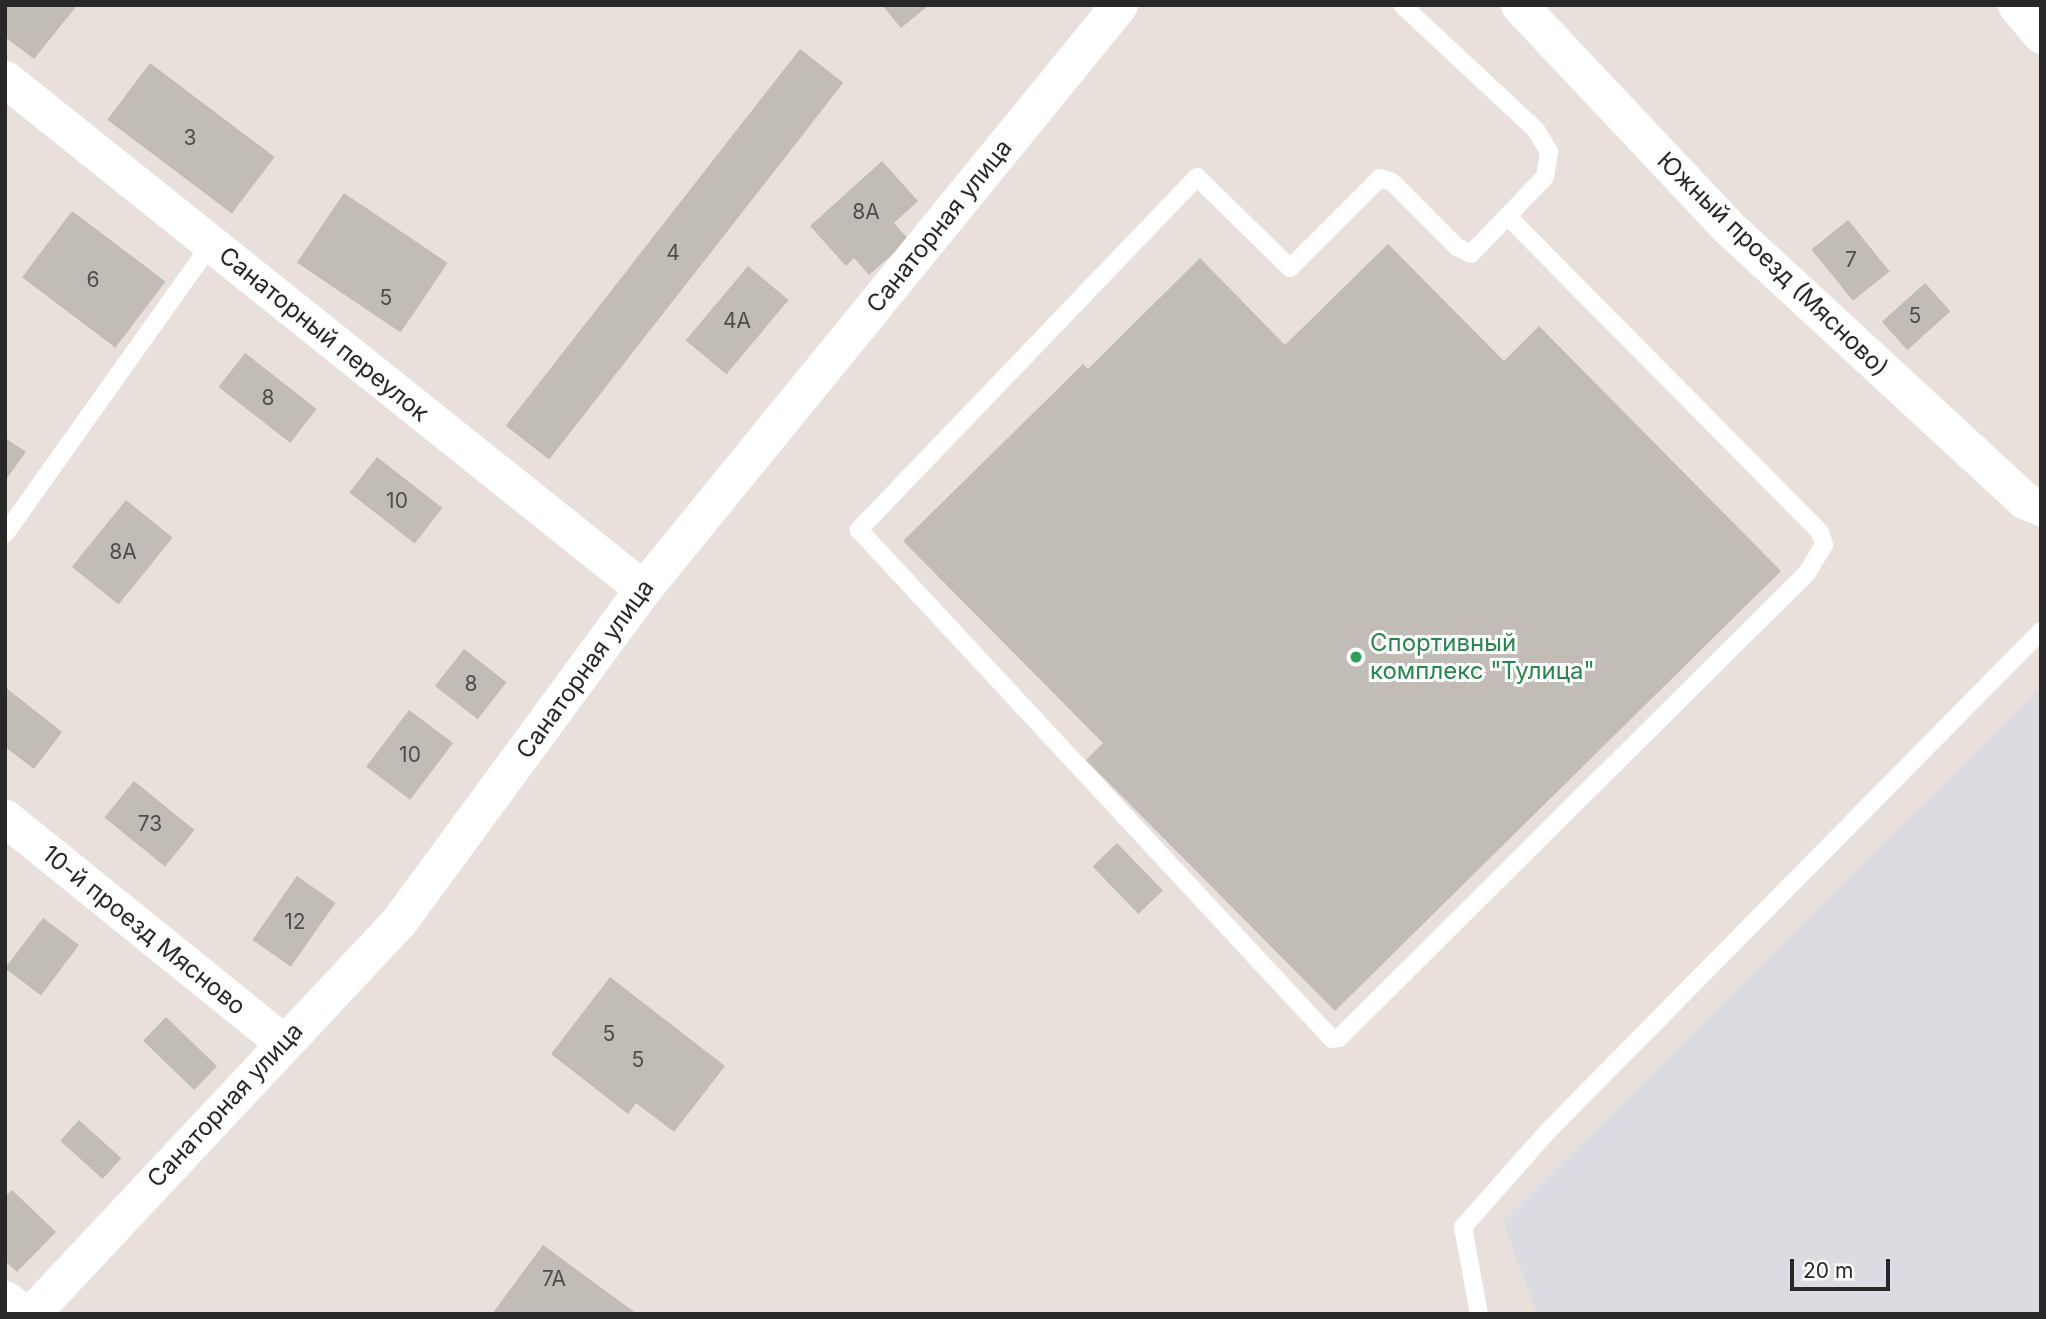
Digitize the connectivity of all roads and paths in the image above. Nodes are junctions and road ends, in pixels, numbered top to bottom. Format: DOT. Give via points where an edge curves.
graph roads {
  1 [pos="1119,5"];
  2 [pos="1402,5"];
  3 [pos="1519,5"];
  4 [pos="2016,5"];
  5 [pos="2041,35"];
  6 [pos="5,79"];
  7 [pos="1508,217"];
  8 [pos="211,244"];
  9 [pos="2041,506"];
  10 [pos="5,534"];
  11 [pos="643,589"];
  12 [pos="2041,631"];
  13 [pos="5,818"];
  14 [pos="283,1042"];
  15 [pos="5,1299"];
  16 [pos="25,1314"];
  17 [pos="31,1314"];
  18 [pos="1479,1314"];
  1 -- 11 [label="street, Санаторная улица"];
  2 -- 7 [label="lane" via="1545,141 1549,152 1545,177"];
  3 -- 9 [label="street, Южный проезд (Мясново)" via="1726,225 2025,501"];
  4 -- 5 [label="street"];
  6 -- 8 [label="street, Санаторный переулок"];
  7 -- 7 [label="lane" via="1819,532 1824,545 1807,573 1339,1038 1332,1039 859,530 1196,177 1290,268 1380,178 1392,181 1466,254"];
  8 -- 10 [label="lane"];
  8 -- 11 [label="street, Санаторный переулок"];
  11 -- 14 [label="street, Санаторная улица" via="399,921"];
  12 -- 18 [label="lane" via="1548,1131 1464,1227"];
  13 -- 14 [label="street, 10-й проезд Мясново"];
  14 -- 17 [label="street, Санаторная улица"];
  15 -- 16 [label="street"];
}
